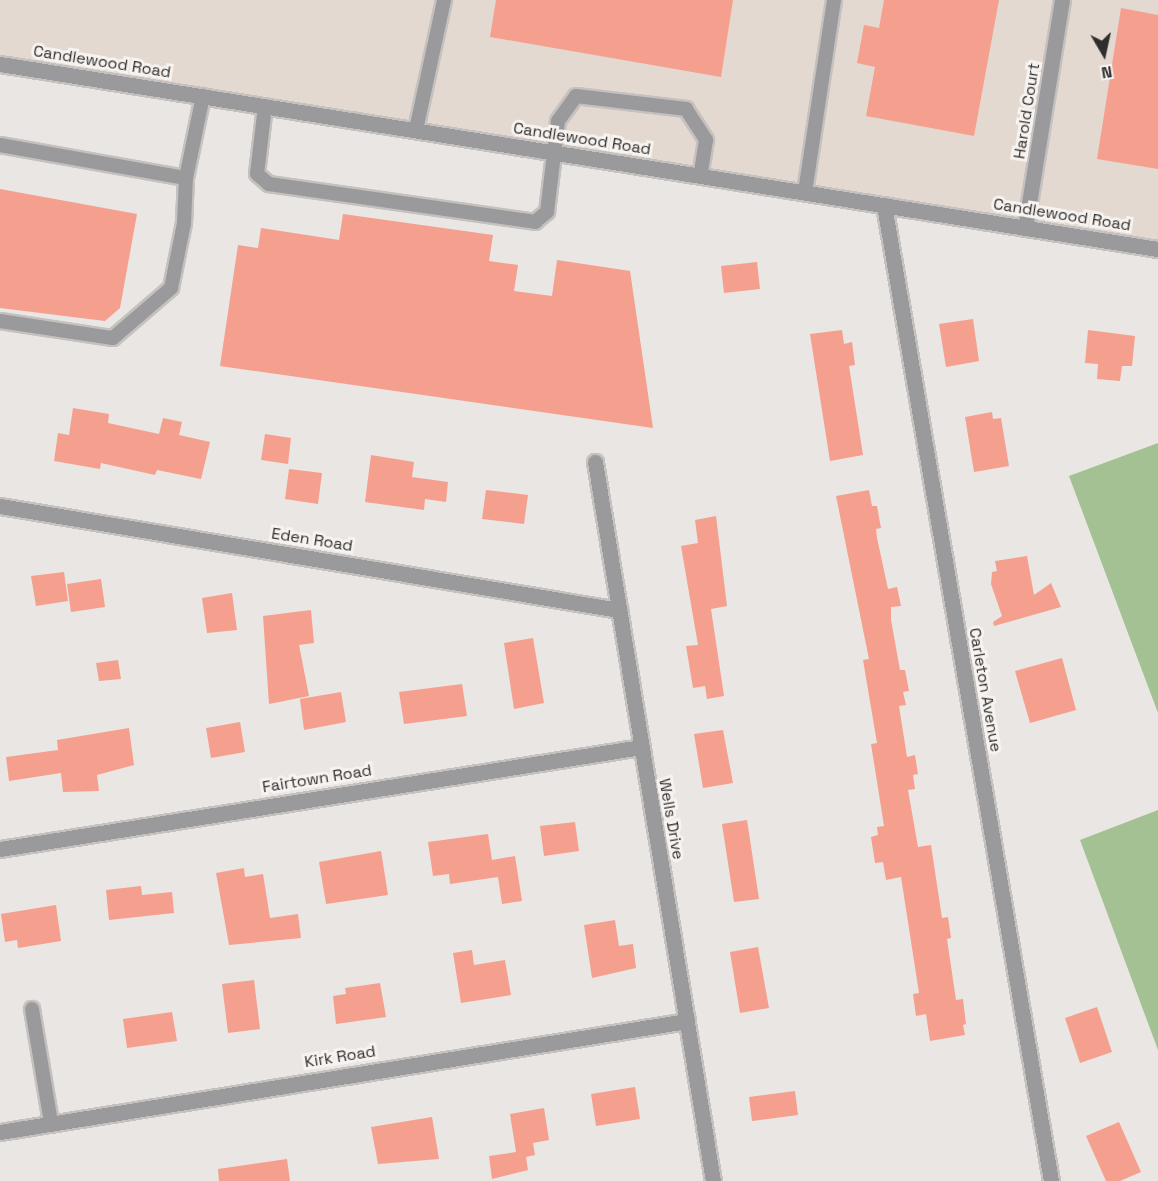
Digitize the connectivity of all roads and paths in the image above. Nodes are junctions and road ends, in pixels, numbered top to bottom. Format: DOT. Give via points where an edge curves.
graph roads {
  1 [pos="444,0"];
  2 [pos="834,0"];
  3 [pos="1062,0"];
  4 [pos="0,64"];
  5 [pos="203,96"];
  6 [pos="265,106"];
  7 [pos="416,130"];
  8 [pos="0,145"];
  9 [pos="555,153"];
  10 [pos="700,176"];
  11 [pos="186,178"];
  12 [pos="805,192"];
  13 [pos="884,205"];
  14 [pos="1025,228"];
  15 [pos="1158,249"];
  16 [pos="0,321"];
  17 [pos="596,462"];
  18 [pos="0,506"];
  19 [pos="619,610"];
  20 [pos="641,747"];
  21 [pos="0,849"];
  22 [pos="32,1009"];
  23 [pos="687,1021"];
  24 [pos="51,1123"];
  25 [pos="0,1132"];
  26 [pos="713,1181"];
  27 [pos="1051,1181"];
  1 -- 7 [label="lane"];
  2 -- 12 [label="lane"];
  3 -- 14 [label="street, Harold Court"];
  4 -- 5 [label="street, Candlewood Road"];
  5 -- 6 [label="street, Candlewood Road"];
  5 -- 11 [label="lane"];
  6 -- 7 [label="street, Candlewood Road"];
  6 -- 9 [label="lane" via="257,174 269,184 535,222 547,213"];
  7 -- 9 [label="street, Candlewood Road"];
  8 -- 11 [label="lane"];
  9 -- 10 [label="street, Candlewood Road"];
  9 -- 10 [label="lane" via="558,121 576,96 686,109 706,140"];
  10 -- 12 [label="street, Candlewood Road"];
  11 -- 16 [label="lane" via="184,223 171,288 113,338"];
  12 -- 13 [label="street, Candlewood Road"];
  13 -- 14 [label="street, Candlewood Road"];
  13 -- 27 [label="street, Carleton Avenue"];
  14 -- 15 [label="street, Candlewood Road"];
  17 -- 19 [label="street, Wells Drive"];
  18 -- 19 [label="street, Eden Road"];
  19 -- 20 [label="street, Wells Drive"];
  20 -- 21 [label="street, Fairtown Road"];
  20 -- 23 [label="street, Wells Drive"];
  22 -- 24 [label="lane"];
  23 -- 24 [label="street, Kirk Road"];
  23 -- 26 [label="street, Wells Drive"];
  24 -- 25 [label="street, Kirk Road"];
}
